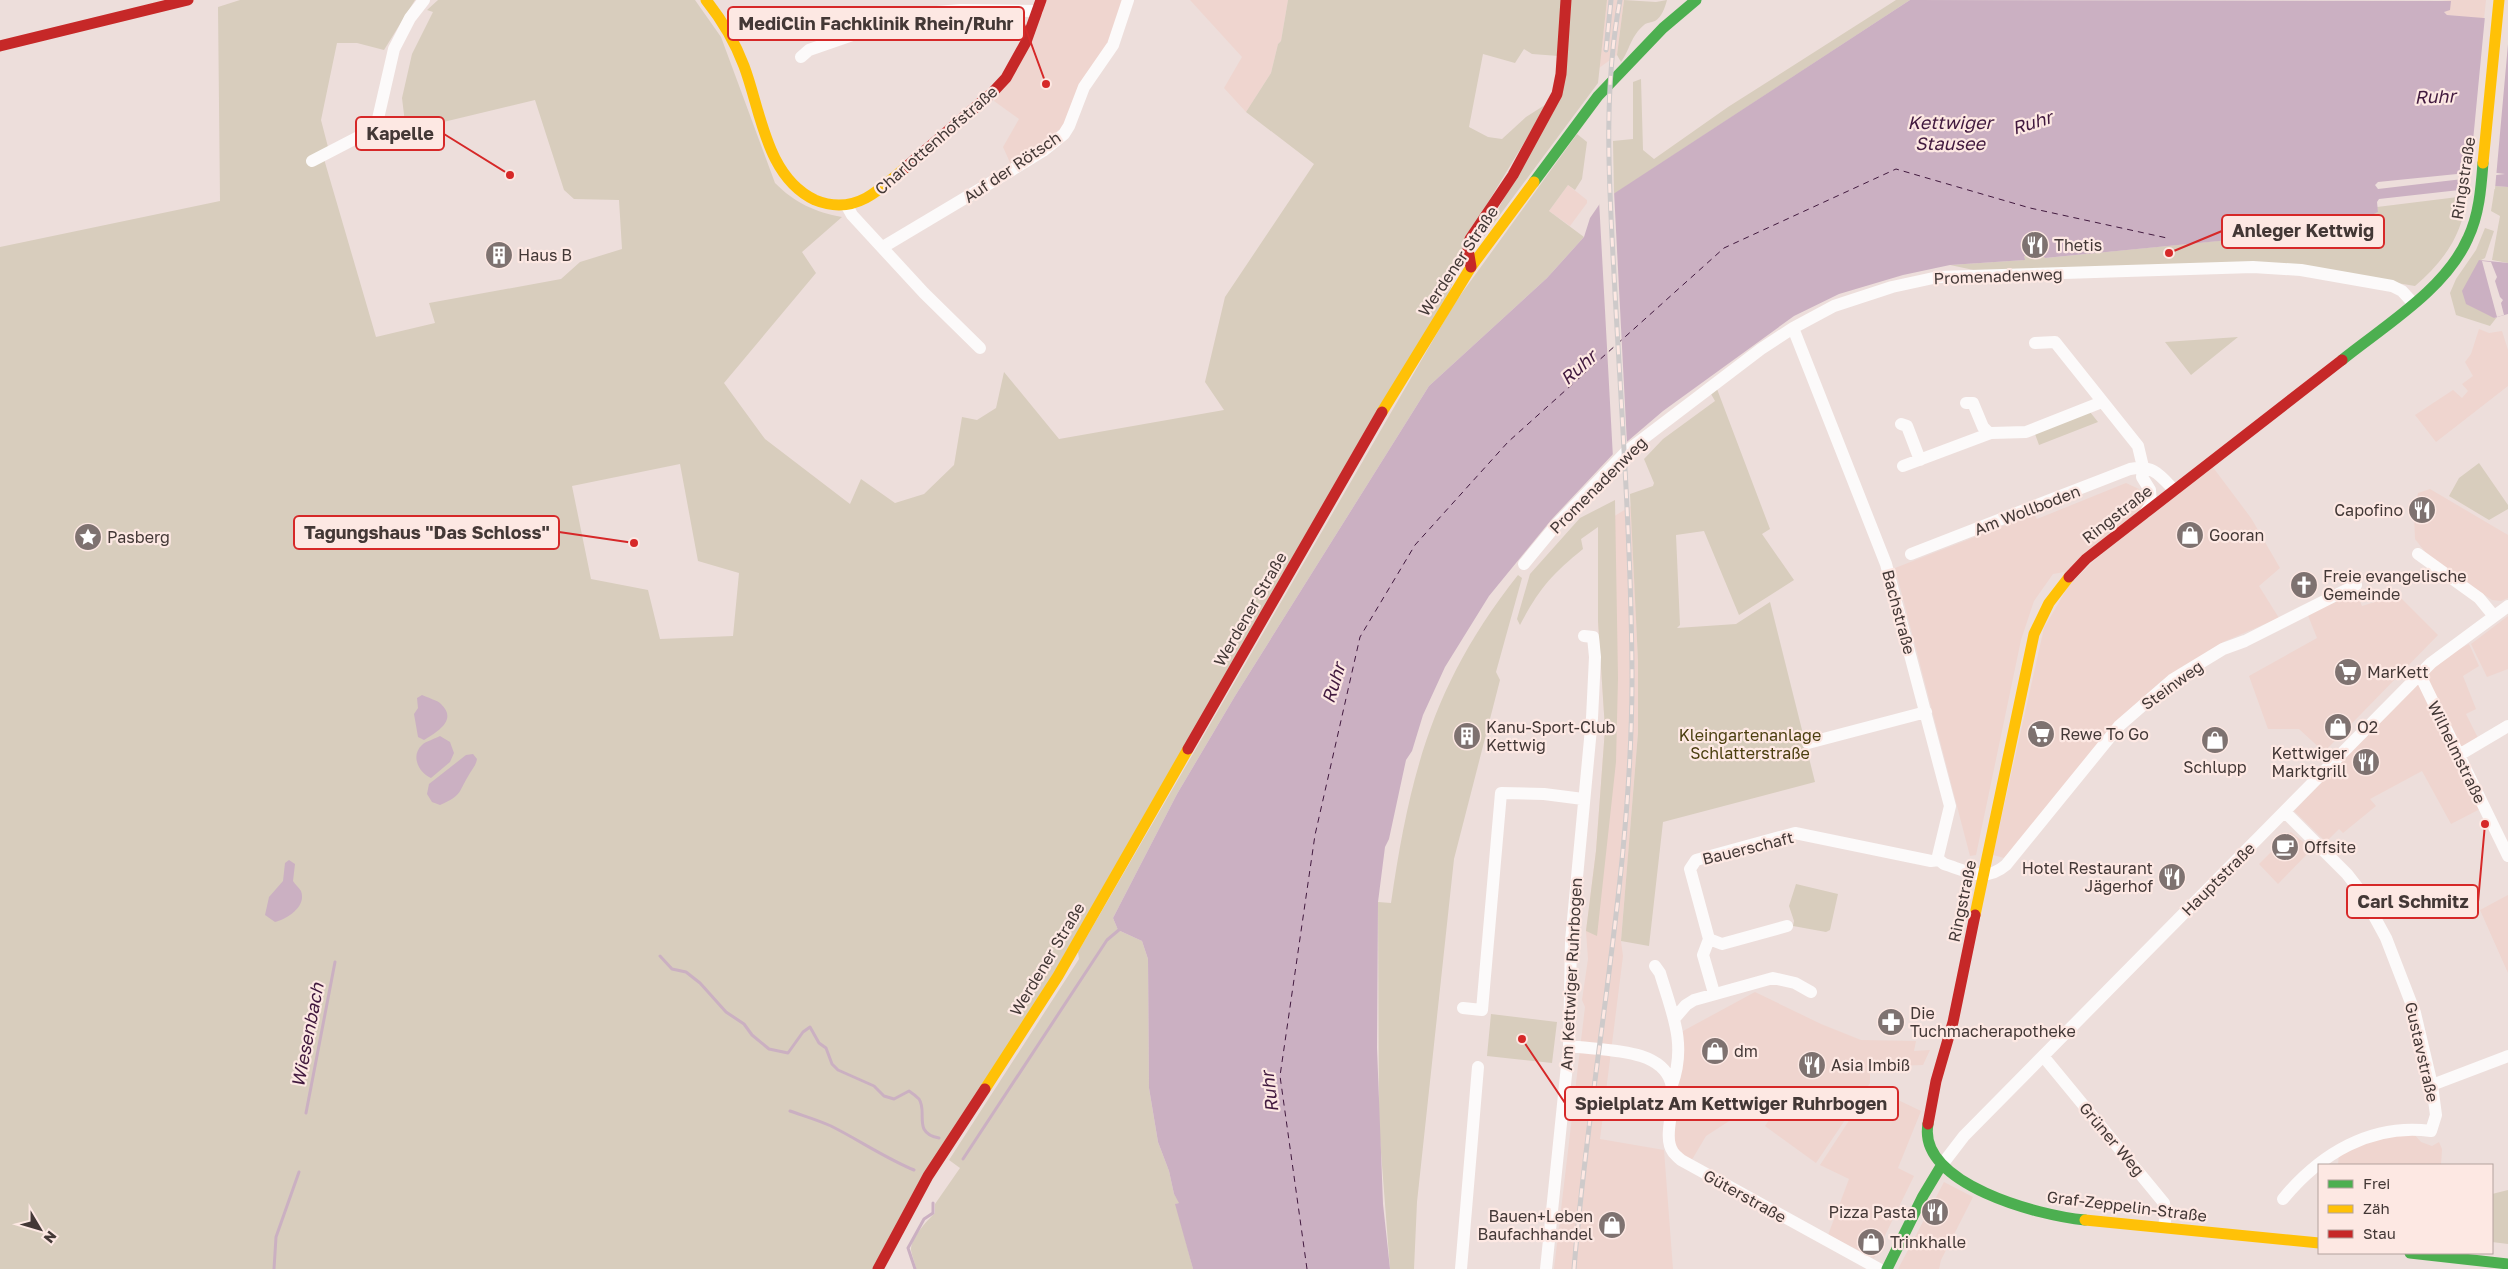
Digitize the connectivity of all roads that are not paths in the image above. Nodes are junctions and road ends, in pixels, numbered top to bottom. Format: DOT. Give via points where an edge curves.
graph roads {
  1 [pos="188,0"];
  2 [pos="424,0"];
  3 [pos="706,0"];
  4 [pos="1128,0"];
  5 [pos="1566,0"];
  6 [pos="1696,0"];
  7 [pos="2499,0"];
  8 [pos="1039,5"];
  9 [pos="0,46"];
  10 [pos="801,57"];
  11 [pos="312,161"];
  12 [pos="847,206"];
  13 [pos="883,247"];
  14 [pos="1471,267"];
  15 [pos="2413,303"];
  16 [pos="1793,328"];
  17 [pos="2036,343"];
  18 [pos="980,348"];
  19 [pos="2102,402"];
  20 [pos="1966,404"];
  21 [pos="1901,424"];
  22 [pos="1989,433"];
  23 [pos="1920,460"];
  24 [pos="1903,466"];
  25 [pos="2143,467"];
  26 [pos="2174,490"];
  27 [pos="2145,514"];
  28 [pos="1911,554"];
  29 [pos="2418,554"];
  30 [pos="1524,564"];
  31 [pos="2356,585"];
  32 [pos="2508,606"];
  33 [pos="2494,615"];
  34 [pos="1584,636"];
  35 [pos="2420,675"];
  36 [pos="1926,712"];
  37 [pos="2508,726"];
  38 [pos="1808,743"];
  39 [pos="2459,755"];
  40 [pos="1583,799"];
  41 [pos="2285,812"];
  42 [pos="2508,856"];
  43 [pos="1939,860"];
  44 [pos="1984,876"];
  45 [pos="1787,926"];
  46 [pos="1709,939"];
  47 [pos="1655,966"];
  48 [pos="1811,992"];
  49 [pos="1714,993"];
  50 [pos="1463,1008"];
  51 [pos="1674,1019"];
  52 [pos="1569,1046"];
  53 [pos="2043,1056"];
  54 [pos="2508,1056"];
  55 [pos="1478,1067"];
  56 [pos="2432,1085"];
  57 [pos="1672,1086"];
  58 [pos="2319,1164"];
  59 [pos="2318,1165"];
  60 [pos="1941,1166"];
  61 [pos="2283,1198"];
  62 [pos="2164,1228"];
  63 [pos="2318,1243"];
  64 [pos="2419,1254"];
  65 [pos="2508,1264"];
  66 [pos="878,1269"];
  67 [pos="1461,1269"];
  68 [pos="1546,1269"];
  69 [pos="1879,1269"];
  70 [pos="1887,1269"];
  1 -- 9 [label="main road"];
  2 -- 11 [label="street" via="410,18 394,49 377,123 366,133"];
  3 -- 12 [label="main road, Charlottenhofstraße" via="729,32 775,160 787,181 803,195 818,202"];
  4 -- 13 [label="street, Auf der Rötsch" via="1113,45 1084,87 1064,134 1042,151"];
  5 -- 14 [label="main road" via="1557,94 1513,174 1470,239"];
  6 -- 14 [label="main road, Werdener Straße" via="1663,28 1598,96"];
  7 -- 15 [label="main road, Ringstraße" via="2478,211 2455,263"];
  8 -- 10 [label="street, Charlottenhofstraße" via="913,14 810,50"];
  8 -- 12 [label="main road, Charlottenhofstraße" via="1016,63 992,93 879,190 862,202"];
  12 -- 13 [label="street"];
  13 -- 18 [label="street"];
  14 -- 66 [label="main road, Werdener Straße" via="1393,392 1058,976 928,1176"];
  15 -- 16 [label="street, Promenadenweg" via="2392,286 2301,270 2253,267 1950,276 1904,284 1853,299"];
  15 -- 26 [label="main road, Ringstraße"];
  16 -- 30 [label="street, Promenadenweg" via="1627,451 1557,524"];
  16 -- 36 [label="street, Bachstraße" via="1886,564"];
  17 -- 19 [label="street" via="2055,342"];
  19 -- 22 [label="street" via="2026,432"];
  19 -- 25 [label="street" via="2138,446"];
  20 -- 22 [label="street" via="1973,403"];
  21 -- 23 [label="street" via="1906,426"];
  22 -- 23 [label="street"];
  23 -- 24 [label="street"];
  25 -- 26 [label="street" via="2156,471"];
  25 -- 27 [label="street" via="2142,477 2150,490 2151,504"];
  25 -- 28 [label="street, Am Wollboden" via="2130,468"];
  26 -- 27 [label="main road, Ringstraße"];
  27 -- 44 [label="main road, Ringstraße" via="2079,565 2043,611 2032,641"];
  29 -- 33 [label="street" via="2479,598"];
  31 -- 44 [label="street, Steinweg" via="2223,649 2172,680 2119,726 2006,865 1998,872"];
  32 -- 33 [label="street, Hauptstraße"];
  33 -- 35 [label="street, Hauptstraße" via="2446,650"];
  34 -- 40 [label="street, Am Kettwiger Ruhrbogen" via="1593,638 1595,657"];
  35 -- 39 [label="street, Wilhelmstraße"];
  35 -- 41 [label="street, Hauptstraße"];
  36 -- 38 [label="street"];
  36 -- 43 [label="street, Bachstraße" via="1950,806"];
  37 -- 39 [label="street"];
  39 -- 42 [label="street, Wilhelmstraße"];
  40 -- 50 [label="street" via="1501,793 1482,1010"];
  40 -- 52 [label="street, Am Kettwiger Ruhrbogen" via="1571,941"];
  41 -- 53 [label="street, Hauptstraße"];
  41 -- 56 [label="street, Gustavstraße" via="2347,874 2361,892 2386,938 2415,1012"];
  43 -- 44 [label="street"];
  43 -- 46 [label="street, Bauerschaft" via="1931,862 1795,833 1696,860 1690,869"];
  44 -- 60 [label="main road, Ringstraße" via="1927,1129 1930,1149"];
  45 -- 46 [label="street" via="1722,944"];
  46 -- 49 [label="street, Bauerschaft" via="1703,955"];
  47 -- 51 [label="street, Güterstraße"];
  48 -- 49 [label="street" via="1795,983 1774,978"];
  49 -- 51 [label="street" via="1686,1004"];
  51 -- 57 [label="street, Güterstraße" via="1680,1044"];
  52 -- 57 [label="street" via="1640,1056 1659,1067"];
  52 -- 68 [label="street, Am Kettwiger Ruhrbogen"];
  53 -- 60 [label="street, Hauptstraße" via="1964,1136"];
  53 -- 62 [label="street, Grüner Weg" via="2164,1204"];
  54 -- 56 [label="street"];
  55 -- 67 [label="street"];
  56 -- 58 [label="street, Gustavstraße" via="2436,1115 2431,1131 2412,1128 2366,1137 2344,1145"];
  57 -- 69 [label="street, Güterstraße" via="1670,1142 1673,1152 1681,1160"];
  59 -- 61 [label="street, Gustavstraße" via="2299,1179"];
  60 -- 62 [label="main road, Graf-Zeppelin-Straße" via="1963,1183 2033,1210 2074,1219"];
  60 -- 70 [label="main road"];
  62 -- 63 [label="main road, Graf-Zeppelin-Straße"];
  64 -- 65 [label="main road"];
}
